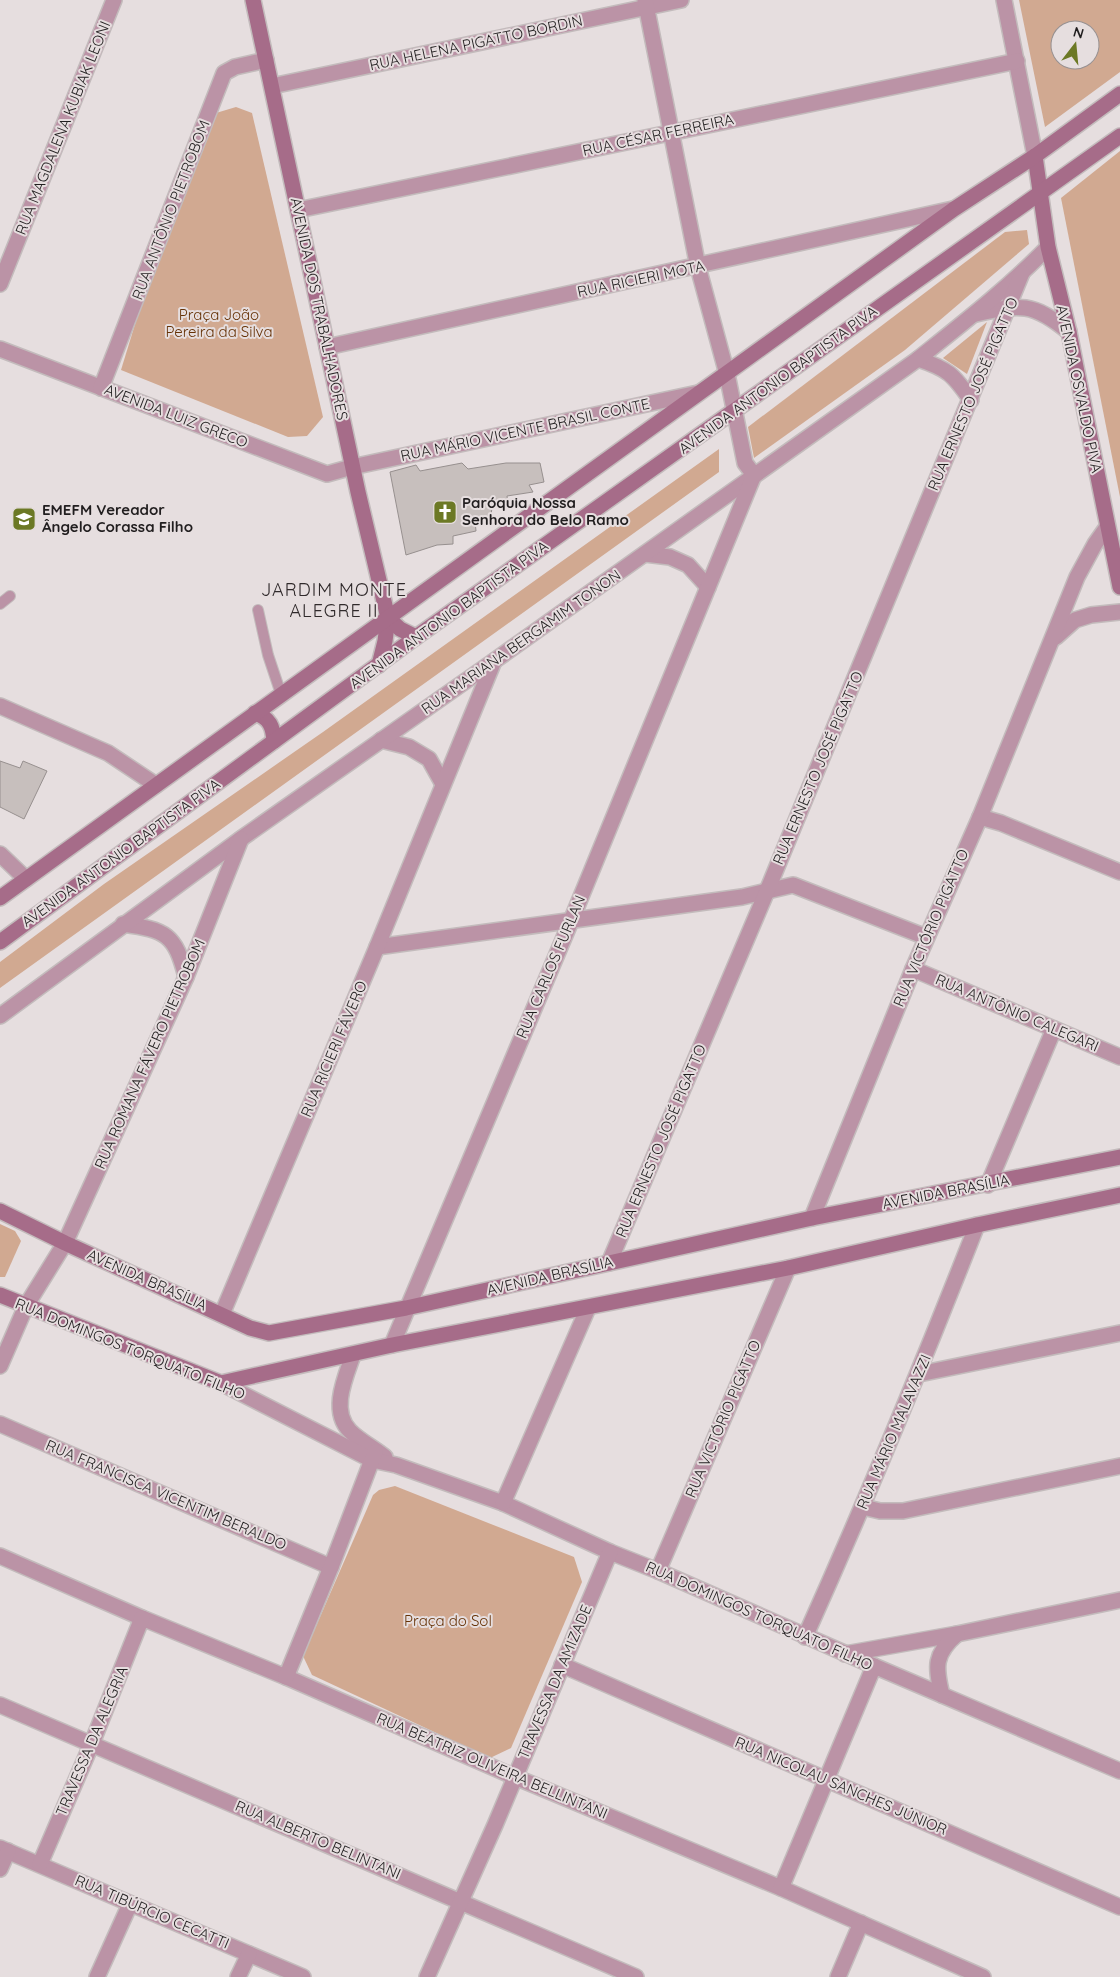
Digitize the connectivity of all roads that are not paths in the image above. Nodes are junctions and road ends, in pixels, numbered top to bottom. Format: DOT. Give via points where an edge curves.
graph roads {
  1 [pos="114,0"];
  2 [pos="253,0"];
  3 [pos="681,0"];
  4 [pos="1004,0"];
  5 [pos="646,4"];
  6 [pos="266,60"];
  7 [pos="1017,61"];
  8 [pos="272,86"];
  9 [pos="1120,94"];
  10 [pos="671,132"];
  11 [pos="1120,136"];
  12 [pos="1034,156"];
  13 [pos="1040,192"];
  14 [pos="954,209"];
  15 [pos="298,210"];
  16 [pos="1048,247"];
  17 [pos="698,267"];
  18 [pos="1023,272"];
  19 [pos="0,284"];
  20 [pos="1010,306"];
  21 [pos="974,314"];
  22 [pos="1068,332"];
  23 [pos="327,347"];
  24 [pos="0,349"];
  25 [pos="918,359"];
  26 [pos="727,374"];
  27 [pos="101,388"];
  28 [pos="698,393"];
  29 [pos="971,400"];
  30 [pos="734,412"];
  31 [pos="352,467"];
  32 [pos="754,475"];
  33 [pos="1107,527"];
  34 [pos="645,554"];
  35 [pos="708,587"];
  36 [pos="1120,587"];
  37 [pos="10,596"];
  38 [pos="0,604"];
  39 [pos="258,610"];
  40 [pos="1120,612"];
  41 [pos="388,618"];
  42 [pos="416,637"];
  43 [pos="1053,640"];
  44 [pos="494,661"];
  45 [pos="379,665"];
  46 [pos="281,694"];
  47 [pos="0,706"];
  48 [pos="255,713"];
  49 [pos="381,740"];
  50 [pos="274,742"];
  51 [pos="443,784"];
  52 [pos="156,785"];
  53 [pos="980,817"];
  54 [pos="242,838"];
  55 [pos="0,854"];
  56 [pos="1120,872"];
  57 [pos="26,879"];
  58 [pos="767,892"];
  59 [pos="0,898"];
  60 [pos="571,921"];
  61 [pos="123,924"];
  62 [pos="926,937"];
  63 [pos="0,942"];
  64 [pos="377,947"];
  65 [pos="913,969"];
  66 [pos="186,977"];
  67 [pos="0,1016"];
  68 [pos="1054,1029"];
  69 [pos="1120,1057"];
  70 [pos="1120,1157"];
  71 [pos="988,1184"];
  72 [pos="1120,1195"];
  73 [pos="0,1211"];
  74 [pos="812,1218"];
  75 [pos="977,1225"];
  76 [pos="66,1243"];
  77 [pos="609,1263"];
  78 [pos="788,1268"];
  79 [pos="0,1295"];
  80 [pos="26,1306"];
  81 [pos="406,1308"];
  82 [pos="588,1308"];
  83 [pos="222,1314"];
  84 [pos="1120,1333"];
  85 [pos="392,1346"];
  86 [pos="353,1355"];
  87 [pos="0,1366"];
  88 [pos="919,1374"];
  89 [pos="221,1384"];
  90 [pos="0,1424"];
  91 [pos="374,1455"];
  92 [pos="1120,1466"];
  93 [pos="503,1503"];
  94 [pos="863,1507"];
  95 [pos="610,1552"];
  96 [pos="0,1556"];
  97 [pos="331,1567"];
  98 [pos="658,1571"];
  99 [pos="1120,1600"];
  100 [pos="142,1618"];
  101 [pos="956,1634"];
  102 [pos="805,1637"];
  103 [pos="845,1654"];
  104 [pos="562,1665"];
  105 [pos="874,1666"];
  106 [pos="286,1677"];
  107 [pos="942,1695"];
  108 [pos="0,1705"];
  109 [pos="92,1743"];
  110 [pos="1120,1771"];
  111 [pos="515,1777"];
  112 [pos="827,1780"];
  113 [pos="4,1849"];
  114 [pos="40,1864"];
  115 [pos="0,1869"];
  116 [pos="782,1888"];
  117 [pos="460,1902"];
  118 [pos="130,1904"];
  119 [pos="1120,1907"];
  120 [pos="861,1923"];
  121 [pos="249,1954"];
  122 [pos="98,1977"];
  123 [pos="238,1977"];
  124 [pos="303,1977"];
  125 [pos="427,1977"];
  126 [pos="636,1977"];
  127 [pos="838,1977"];
  128 [pos="983,1977"];
  1 -- 19 [label="street, RUA MAGDALENA KUBIAK LEONI"];
  2 -- 6 [label="main road, AVENIDA DOS TRABALHADORES"];
  3 -- 5 [label="street, RUA HELENA PIGATTO BORDIN"];
  4 -- 7 [label="street"];
  5 -- 8 [label="street, RUA HELENA PIGATTO BORDIN"];
  5 -- 10 [label="street"];
  6 -- 8 [label="main road, AVENIDA DOS TRABALHADORES"];
  6 -- 27 [label="street, RUA ANTÔNIO PIETROBOM" via="224,74"];
  7 -- 10 [label="street, RUA CÉSAR FERREIRA"];
  7 -- 12 [label="street"];
  8 -- 15 [label="main road, AVENIDA DOS TRABALHADORES"];
  9 -- 12 [label="main road"];
  10 -- 15 [label="street, RUA CÉSAR FERREIRA"];
  10 -- 17 [label="street"];
  11 -- 13 [label="main road, AVENIDA ANTONIO BAPTISTA PIVA"];
  12 -- 13 [label="main road, AVENIDA OSVALDO PIVA"];
  12 -- 14 [label="main road"];
  13 -- 16 [label="main road, AVENIDA OSVALDO PIVA"];
  13 -- 30 [label="main road, AVENIDA ANTONIO BAPTISTA PIVA"];
  14 -- 17 [label="street, RUA RICIERI MOTA"];
  14 -- 26 [label="main road"];
  15 -- 23 [label="main road, AVENIDA DOS TRABALHADORES"];
  16 -- 18 [label="street, RUA MARIANA BERGAMIM TONON"];
  16 -- 22 [label="main road, AVENIDA OSVALDO PIVA"];
  17 -- 23 [label="street, RUA RICIERI MOTA"];
  17 -- 26 [label="street"];
  18 -- 20 [label="street, RUA ERNESTO JOSÉ PIGATTO"];
  18 -- 21 [label="street, RUA MARIANA BERGAMIM TONON"];
  20 -- 21 [label="street, RUA MARIANA BERGAMIM TONON"];
  20 -- 22 [label="street, RUA MARIANA BERGAMIM TONON" via="1022,306 1052,318"];
  20 -- 29 [label="street, RUA ERNESTO JOSÉ PIGATTO"];
  21 -- 25 [label="street, RUA MARIANA BERGAMIM TONON"];
  22 -- 33 [label="main road, AVENIDA OSVALDO PIVA"];
  23 -- 31 [label="main road, AVENIDA DOS TRABALHADORES"];
  24 -- 27 [label="street, AVENIDA LUIZ GRECO"];
  25 -- 29 [label="street" via="940,366 954,376"];
  25 -- 32 [label="street, RUA MARIANA BERGAMIM TONON"];
  26 -- 28 [label="main road"];
  26 -- 30 [label="street"];
  27 -- 31 [label="street, AVENIDA LUIZ GRECO" via="326,474"];
  28 -- 31 [label="street, RUA MÁRIO VICENTE BRASIL CONTE"];
  28 -- 41 [label="main road"];
  29 -- 58 [label="street, RUA ERNESTO JOSÉ PIGATTO"];
  30 -- 32 [label="street" via="745,463"];
  30 -- 42 [label="main road, AVENIDA ANTONIO BAPTISTA PIVA"];
  31 -- 41 [label="main road, AVENIDA DOS TRABALHADORES"];
  32 -- 34 [label="street, RUA MARIANA BERGAMIM TONON"];
  32 -- 35 [label="street, RUA CARLOS FURLAN"];
  33 -- 36 [label="main road, AVENIDA OSVALDO PIVA"];
  33 -- 43 [label="street, RUA VICTÓRIO PIGATTO" via="1086,559"];
  34 -- 35 [label="street" via="670,557 688,565"];
  34 -- 44 [label="street, RUA MARIANA BERGAMIM TONON"];
  35 -- 60 [label="street, RUA CARLOS FURLAN"];
  37 -- 38 [label="lane"];
  39 -- 46 [label="lane"];
  40 -- 43 [label="street, RUA VICTÓRIO PIGATTO" via="1075,620"];
  41 -- 42 [label="main road" via="400,630"];
  41 -- 45 [label="main road, AVENIDA DOS TRABALHADORES"];
  41 -- 46 [label="main road"];
  42 -- 45 [label="main road, AVENIDA ANTONIO BAPTISTA PIVA"];
  43 -- 53 [label="street, RUA VICTÓRIO PIGATTO"];
  44 -- 49 [label="street, RUA MARIANA BERGAMIM TONON"];
  44 -- 51 [label="street, RUA RICIERI FÁVERO"];
  45 -- 50 [label="main road, AVENIDA ANTONIO BAPTISTA PIVA"];
  46 -- 48 [label="main road"];
  47 -- 52 [label="street" via="108,753"];
  48 -- 50 [label="main road" via="268,720"];
  48 -- 52 [label="main road"];
  49 -- 51 [label="street" via="409,747 429,760"];
  49 -- 54 [label="street, RUA MARIANA BERGAMIM TONON"];
  50 -- 63 [label="main road, AVENIDA ANTONIO BAPTISTA PIVA"];
  51 -- 64 [label="street, RUA RICIERI FÁVERO"];
  52 -- 57 [label="main road"];
  53 -- 56 [label="street"];
  53 -- 62 [label="street, RUA VICTÓRIO PIGATTO"];
  54 -- 61 [label="street, RUA MARIANA BERGAMIM TONON"];
  54 -- 66 [label="street, RUA ROMANA FÁVERO PIETROBOM"];
  55 -- 57 [label="street"];
  57 -- 59 [label="main road"];
  58 -- 60 [label="street"];
  58 -- 62 [label="street" via="793,885"];
  58 -- 77 [label="street, RUA ERNESTO JOSÉ PIGATTO"];
  60 -- 64 [label="street"];
  60 -- 81 [label="street, RUA CARLOS FURLAN"];
  61 -- 66 [label="street" via="151,928 167,935 180,954"];
  61 -- 67 [label="street, RUA MARIANA BERGAMIM TONON"];
  62 -- 65 [label="street, RUA VICTÓRIO PIGATTO"];
  64 -- 83 [label="street, RUA RICIERI FÁVERO"];
  65 -- 68 [label="street, RUA ANTÔNIO CALEGARI"];
  65 -- 74 [label="street, RUA VICTÓRIO PIGATTO"];
  66 -- 76 [label="street, RUA ROMANA FÁVERO PIETROBOM"];
  68 -- 69 [label="street, RUA ANTÔNIO CALEGARI"];
  68 -- 71 [label="street"];
  70 -- 71 [label="main road, AVENIDA BRASÍLIA"];
  71 -- 74 [label="main road, AVENIDA BRASÍLIA"];
  72 -- 75 [label="main road"];
  73 -- 76 [label="main road, AVENIDA BRASÍLIA"];
  74 -- 77 [label="main road, AVENIDA BRASÍLIA"];
  75 -- 78 [label="main road"];
  75 -- 88 [label="street, RUA MÁRIO MALAVAZZI"];
  76 -- 80 [label="street, RUA ROMANA FÁVERO PIETROBOM"];
  76 -- 83 [label="main road, AVENIDA BRASÍLIA"];
  77 -- 81 [label="main road, AVENIDA BRASÍLIA"];
  78 -- 82 [label="main road"];
  78 -- 98 [label="street, RUA VICTÓRIO PIGATTO"];
  79 -- 80 [label="main road, RUA DOMINGOS TORQUATO FILHO"];
  80 -- 87 [label="street, RUA ROMANA FÁVERO PIETROBOM"];
  80 -- 89 [label="main road, RUA DOMINGOS TORQUATO FILHO"];
  81 -- 83 [label="main road, AVENIDA BRASÍLIA" via="269,1333"];
  81 -- 85 [label="street, RUA CARLOS FURLAN"];
  82 -- 85 [label="main road"];
  82 -- 93 [label="street"];
  84 -- 88 [label="street"];
  85 -- 86 [label="main road"];
  86 -- 89 [label="main road"];
  86 -- 91 [label="street, RUA DOMINGOS TORQUATO FILHO" via="341,1394 340,1414 349,1431"];
  88 -- 94 [label="street, RUA MÁRIO MALAVAZZI"];
  89 -- 91 [label="street, RUA DOMINGOS TORQUATO FILHO"];
  90 -- 97 [label="street, RUA FRANCISCA VICENTIM BERALDO"];
  91 -- 93 [label="street, RUA DOMINGOS TORQUATO FILHO"];
  91 -- 97 [label="street"];
  92 -- 94 [label="street" via="903,1510 880,1511"];
  93 -- 95 [label="street, RUA DOMINGOS TORQUATO FILHO"];
  94 -- 102 [label="street, RUA MÁRIO MALAVAZZI"];
  95 -- 98 [label="street, RUA DOMINGOS TORQUATO FILHO"];
  95 -- 104 [label="street, TRAVESSA DA AMIZADE"];
  96 -- 100 [label="street, RUA BEATRIZ OLIVEIRA BELLINTANI"];
  97 -- 106 [label="street"];
  98 -- 102 [label="street, RUA DOMINGOS TORQUATO FILHO"];
  99 -- 101 [label="street"];
  100 -- 106 [label="street, RUA BEATRIZ OLIVEIRA BELLINTANI"];
  100 -- 109 [label="street, TRAVESSA DA ALEGRIA"];
  101 -- 103 [label="street"];
  101 -- 107 [label="street" via="944,1645 939,1657 937,1672"];
  102 -- 103 [label="street, RUA DOMINGOS TORQUATO FILHO"];
  103 -- 105 [label="street, RUA DOMINGOS TORQUATO FILHO"];
  104 -- 111 [label="street, TRAVESSA DA AMIZADE"];
  104 -- 112 [label="street, RUA NICOLAU SANCHES JÚNIOR"];
  105 -- 107 [label="street, RUA DOMINGOS TORQUATO FILHO"];
  105 -- 112 [label="street"];
  106 -- 111 [label="street, RUA BEATRIZ OLIVEIRA BELLINTANI"];
  107 -- 110 [label="street, RUA DOMINGOS TORQUATO FILHO"];
  108 -- 109 [label="street, RUA ALBERTO BELINTANI"];
  109 -- 114 [label="street, TRAVESSA DA ALEGRIA"];
  109 -- 117 [label="street, RUA ALBERTO BELINTANI"];
  111 -- 116 [label="street, RUA BEATRIZ OLIVEIRA BELLINTANI"];
  111 -- 117 [label="street, TRAVESSA DA AMIZADE"];
  112 -- 116 [label="street"];
  112 -- 119 [label="street, RUA NICOLAU SANCHES JÚNIOR"];
  113 -- 114 [label="street, RUA TIBÚRCIO CECATTI"];
  113 -- 115 [label="street"];
  114 -- 118 [label="street, RUA TIBÚRCIO CECATTI"];
  116 -- 120 [label="street, RUA BEATRIZ OLIVEIRA BELLINTANI"];
  117 -- 125 [label="street, TRAVESSA DA AMIZADE"];
  117 -- 126 [label="street, RUA ALBERTO BELINTANI"];
  118 -- 121 [label="street, RUA TIBÚRCIO CECATTI"];
  118 -- 122 [label="street"];
  120 -- 127 [label="street"];
  120 -- 128 [label="street, RUA BEATRIZ OLIVEIRA BELLINTANI"];
  121 -- 123 [label="street"];
  121 -- 124 [label="street, RUA TIBÚRCIO CECATTI"];
}
